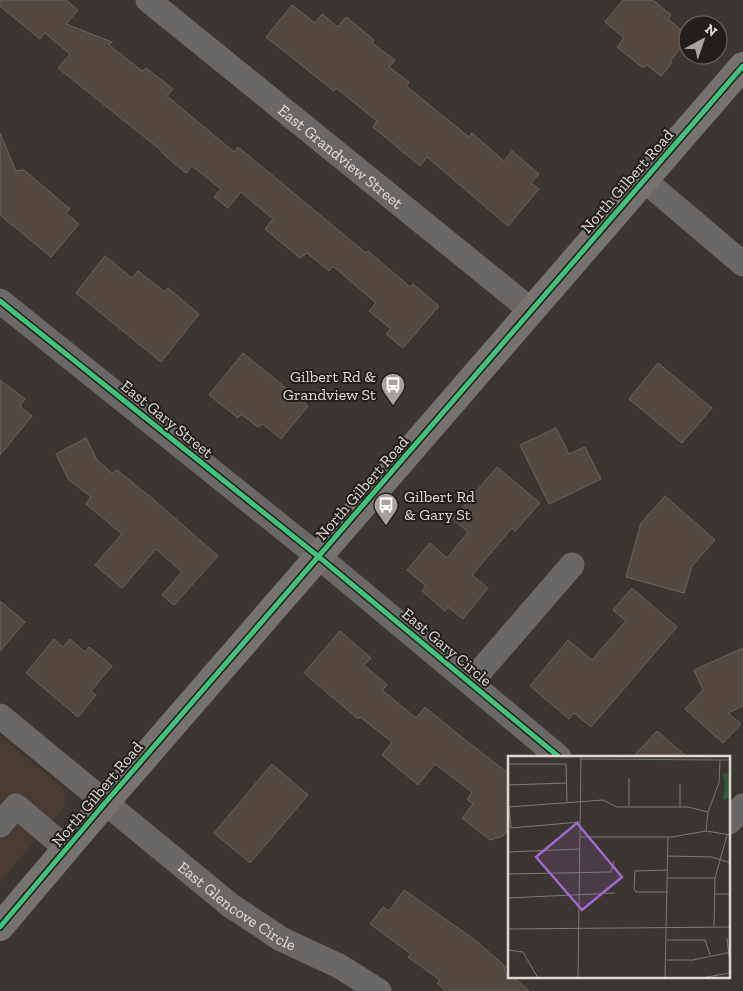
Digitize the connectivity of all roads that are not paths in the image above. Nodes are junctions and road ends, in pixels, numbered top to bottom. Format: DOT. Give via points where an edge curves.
graph roads {
  1 [pos="148,0"];
  2 [pos="743,66"];
  3 [pos="644,180"];
  4 [pos="743,264"];
  5 [pos="0,301"];
  6 [pos="532,310"];
  7 [pos="319,557"];
  8 [pos="572,565"];
  9 [pos="470,683"];
  10 [pos="0,716"];
  11 [pos="558,756"];
  12 [pos="105,803"];
  13 [pos="743,806"];
  14 [pos="730,821"];
  15 [pos="0,825"];
  16 [pos="67,849"];
  17 [pos="1,925"];
  18 [pos="379,991"];
  1 -- 6 [label="street, East Grandview Street"];
  2 -- 3 [label="main road, North Gilbert Road"];
  3 -- 4 [label="street"];
  3 -- 6 [label="main road, North Gilbert Road"];
  5 -- 7 [label="street, East Gary Street"];
  6 -- 7 [label="main road, North Gilbert Road"];
  7 -- 9 [label="street, East Gary Circle"];
  7 -- 12 [label="main road, North Gilbert Road"];
  8 -- 9 [label="street, East Gary Circle"];
  9 -- 11 [label="street, East Gary Circle"];
  10 -- 12 [label="street, East Glencove Circle"];
  12 -- 16 [label="main road, North Gilbert Road"];
  12 -- 18 [label="street, East Glencove Circle" via="246,917 281,939 354,974"];
  13 -- 14 [label="street"];
  15 -- 16 [label="street" via="16,806"];
  16 -- 17 [label="main road, North Gilbert Road"];
}
